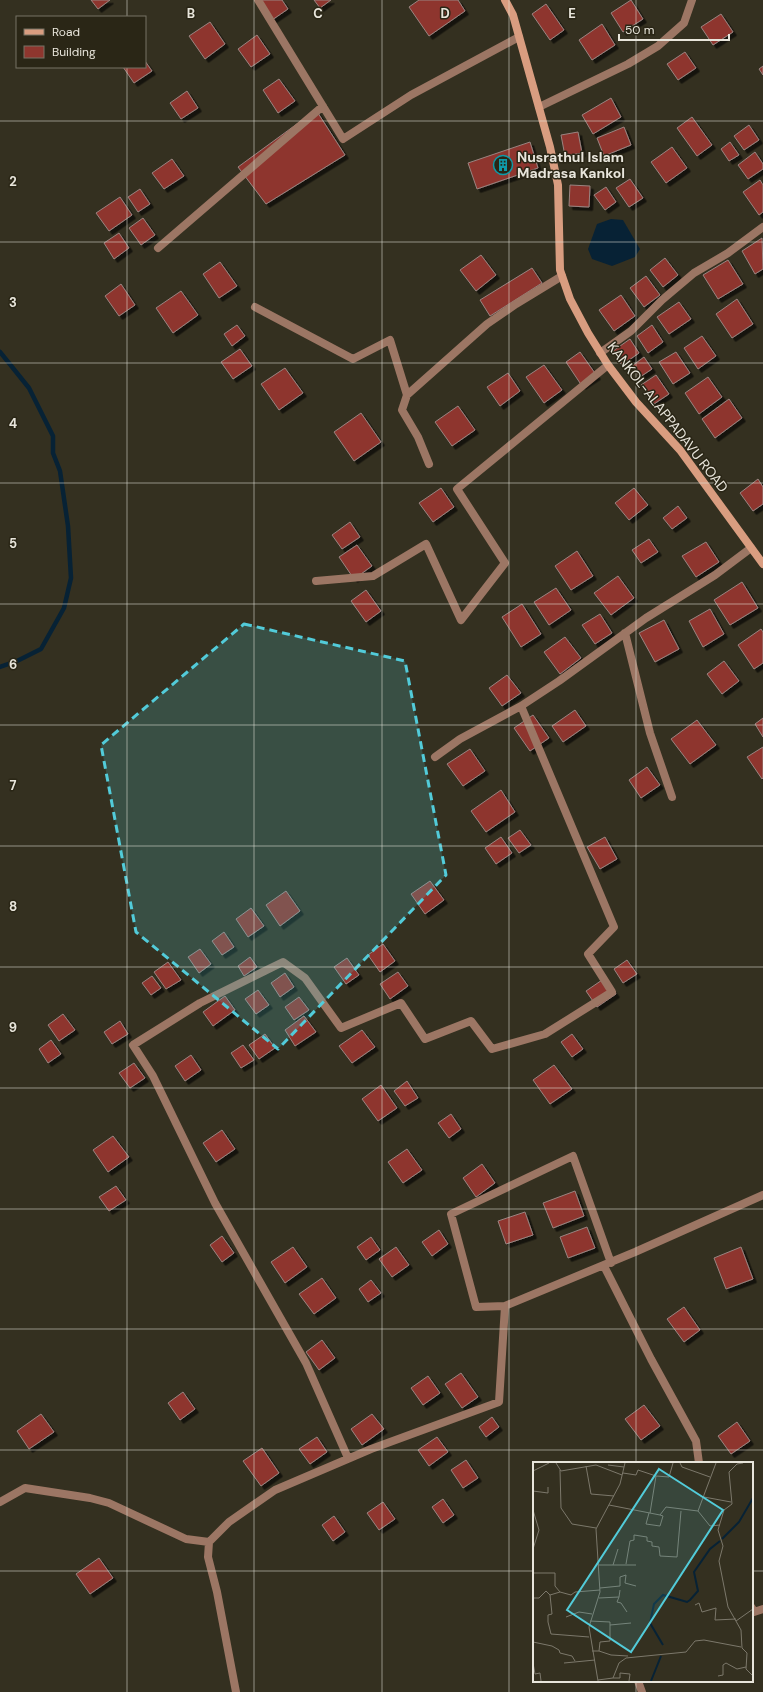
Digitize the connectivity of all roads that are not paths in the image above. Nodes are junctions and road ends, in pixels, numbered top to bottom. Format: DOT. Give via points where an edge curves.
graph roads {
  1 [pos="258,0"];
  2 [pos="505,0"];
  3 [pos="692,0"];
  4 [pos="519,37"];
  5 [pos="323,106"];
  6 [pos="539,107"];
  7 [pos="763,227"];
  8 [pos="158,248"];
  9 [pos="562,276"];
  10 [pos="254,307"];
  11 [pos="600,353"];
  12 [pos="608,365"];
  13 [pos="407,395"];
  14 [pos="429,464"];
  15 [pos="751,548"];
  16 [pos="763,564"];
  17 [pos="316,581"];
  18 [pos="625,633"];
  19 [pos="520,706"];
  20 [pos="435,757"];
  21 [pos="672,796"];
  22 [pos="763,1195"];
  23 [pos="607,1264"];
  24 [pos="505,1306"];
  25 [pos="348,1458"];
  26 [pos="699,1462"];
  27 [pos="0,1502"];
  28 [pos="209,1542"];
  29 [pos="763,1609"];
  30 [pos="753,1611"];
  31 [pos="638,1682"];
  32 [pos="236,1692"];
  33 [pos="642,1692"];
  1 -- 5 [label="street"];
  2 -- 4 [label="main road, KANKOL-ALAPPADAVU ROAD"];
  3 -- 6 [label="street" via="684,23 658,46 628,64"];
  4 -- 5 [label="street" via="411,95 343,139"];
  4 -- 6 [label="main road, KANKOL-ALAPPADAVU ROAD"];
  5 -- 8 [label="street"];
  6 -- 9 [label="main road, KANKOL-ALAPPADAVU ROAD" via="558,185"];
  7 -- 11 [label="street" via="728,253 694,273 631,331"];
  9 -- 11 [label="main road, KANKOL-ALAPPADAVU ROAD" via="570,299"];
  9 -- 13 [label="street" via="487,324"];
  10 -- 13 [label="street" via="353,358 390,340"];
  11 -- 12 [label="main road, KANKOL-ALAPPADAVU ROAD"];
  12 -- 15 [label="main road, KANKOL-ALAPPADAVU ROAD" via="636,402 680,450"];
  12 -- 17 [label="street" via="457,489 505,563 461,620 426,544 373,576"];
  13 -- 14 [label="street" via="402,410 418,437"];
  15 -- 16 [label="main road, KANKOL-ALAPPADAVU ROAD"];
  15 -- 18 [label="street" via="715,576"];
  18 -- 19 [label="street"];
  18 -- 21 [label="street" via="650,733"];
  19 -- 20 [label="street" via="460,739"];
  19 -- 25 [label="street" via="614,927 588,954 612,992 545,1034 492,1049 471,1022 425,1039 401,1003 341,1028 305,978 283,962 200,1003 133,1045 152,1076 216,1204 306,1363"];
  22 -- 23 [label="street"];
  23 -- 24 [label="street"];
  23 -- 24 [label="street" via="573,1156 451,1214 476,1307"];
  23 -- 26 [label="street" via="651,1360 696,1441"];
  24 -- 25 [label="street" via="500,1402"];
  25 -- 28 [label="street" via="275,1490 229,1522"];
  27 -- 28 [label="street" via="25,1488 90,1498 109,1503 186,1539"];
  28 -- 32 [label="street" via="208,1557"];
  29 -- 30 [label="street"];
  31 -- 33 [label="street"];
}
